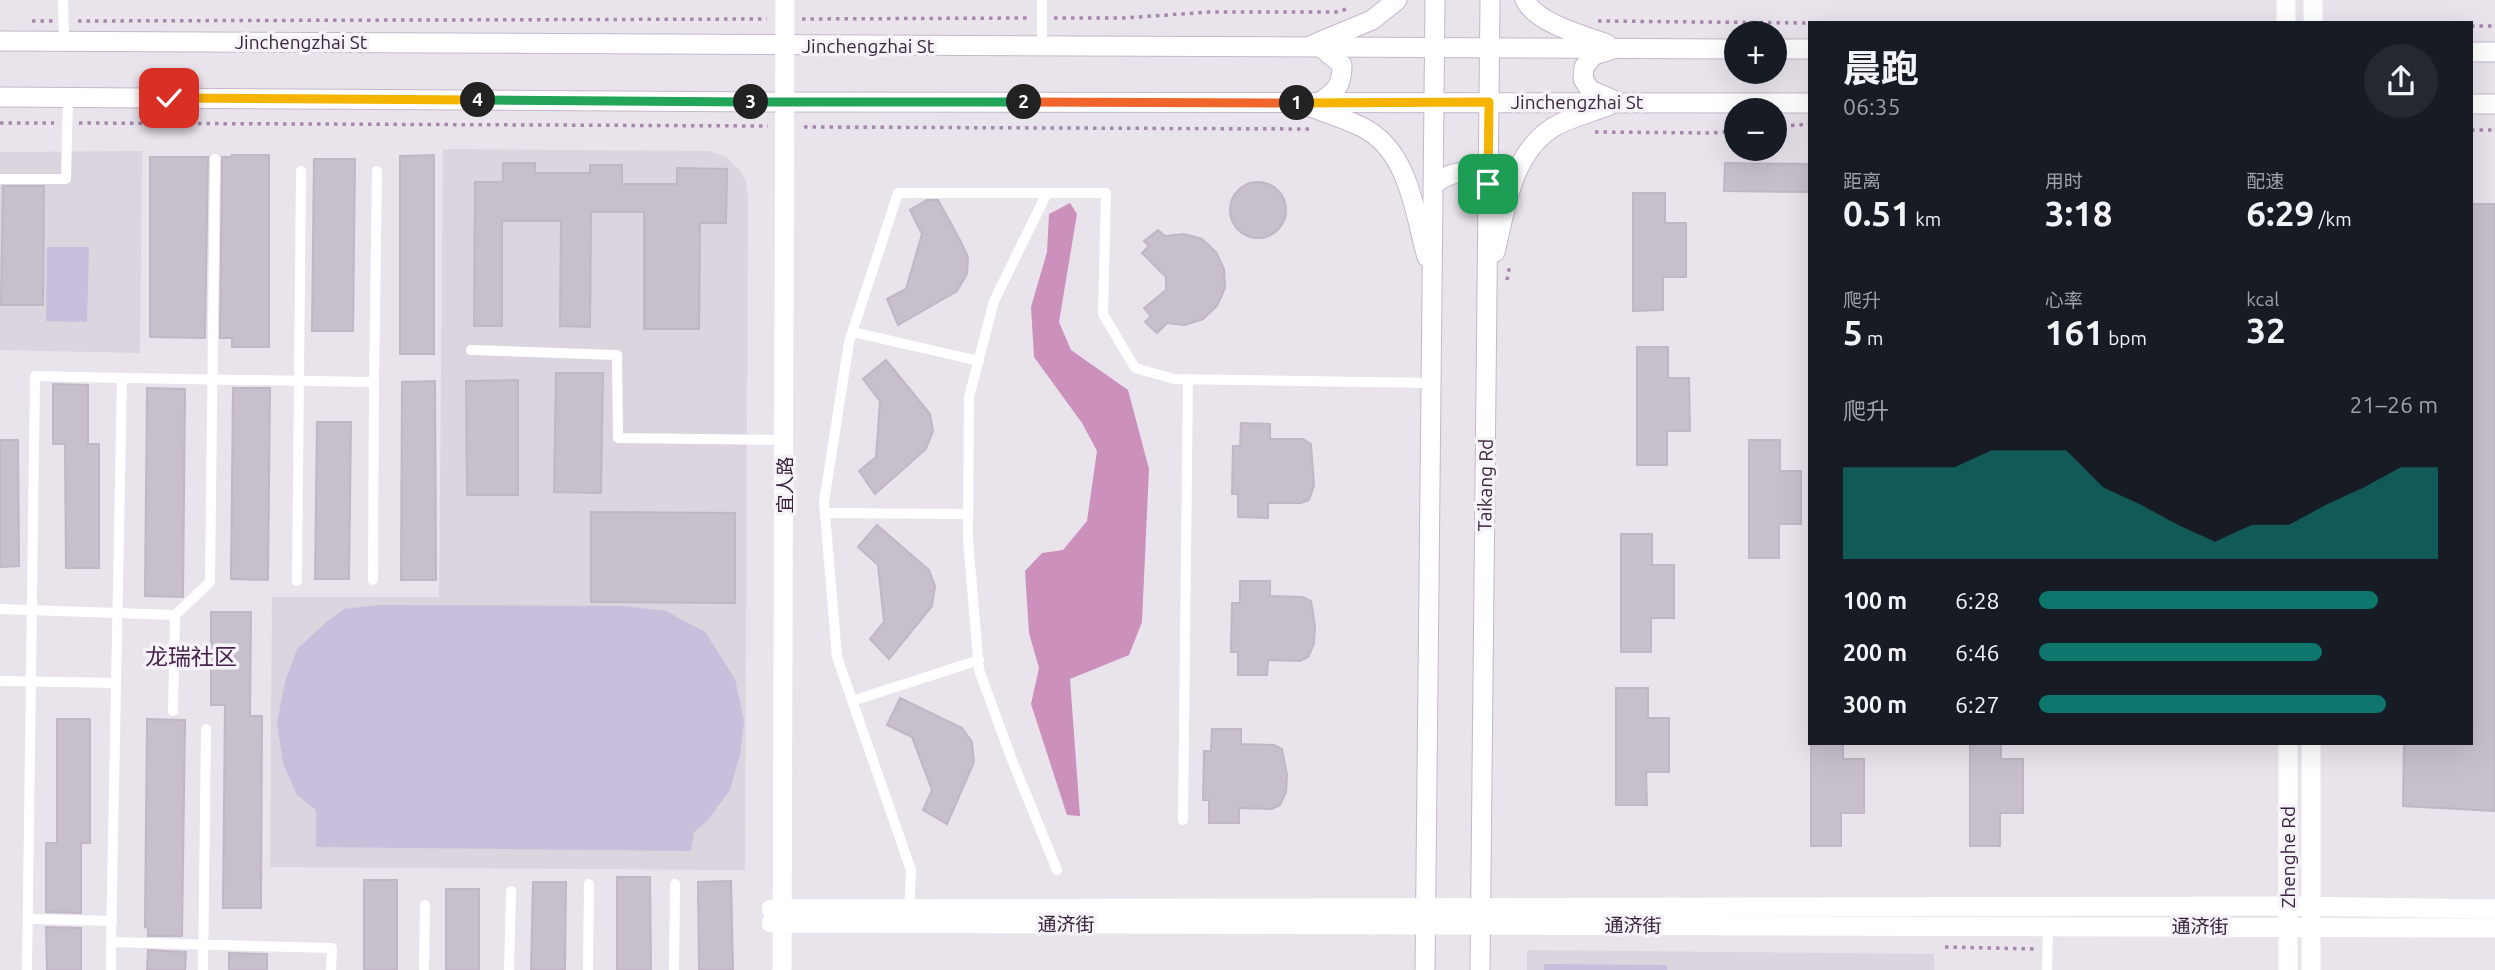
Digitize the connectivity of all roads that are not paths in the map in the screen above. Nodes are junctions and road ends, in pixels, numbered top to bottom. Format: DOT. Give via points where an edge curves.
graph roads {
  1 [pos="63,0"];
  2 [pos="1042,0"];
  3 [pos="1396,0"];
  4 [pos="1435,0"];
  5 [pos="1490,0"];
  6 [pos="1525,0"];
  7 [pos="2286,0"];
  8 [pos="2313,0"];
  9 [pos="780,10"];
  10 [pos="2286,21"];
  11 [pos="2313,21"];
  12 [pos="0,41"];
  13 [pos="64,41"];
  14 [pos="779,46"];
  15 [pos="1042,47"];
  16 [pos="1313,48"];
  17 [pos="1490,48"];
  18 [pos="1618,48"];
  19 [pos="1435,49"];
  20 [pos="1724,49"];
  21 [pos="1787,49"];
  22 [pos="1808,49"];
  23 [pos="2473,52"];
  24 [pos="2495,52"];
  25 [pos="0,96"];
  26 [pos="68,97"];
  27 [pos="780,102"];
  28 [pos="1310,102"];
  29 [pos="1489,102"];
  30 [pos="1619,102"];
  31 [pos="1435,103"];
  32 [pos="1808,103"];
  33 [pos="2473,104"];
  34 [pos="2495,104"];
  35 [pos="215,159"];
  36 [pos="302,171"];
  37 [pos="377,171"];
  38 [pos="0,179"];
  39 [pos="1434,183"];
  40 [pos="1488,184"];
  41 [pos="1046,193"];
  42 [pos="1433,278"];
  43 [pos="1497,283"];
  44 [pos="853,332"];
  45 [pos="471,350"];
  46 [pos="979,360"];
  47 [pos="122,378"];
  48 [pos="1188,379"];
  49 [pos="213,380"];
  50 [pos="300,381"];
  51 [pos="374,382"];
  52 [pos="1432,383"];
  53 [pos="779,440"];
  54 [pos="825,513"];
  55 [pos="968,514"];
  56 [pos="373,580"];
  57 [pos="297,581"];
  58 [pos="0,609"];
  59 [pos="32,610"];
  60 [pos="117,613"];
  61 [pos="175,615"];
  62 [pos="979,660"];
  63 [pos="0,681"];
  64 [pos="31,681"];
  65 [pos="116,683"];
  66 [pos="852,701"];
  67 [pos="173,711"];
  68 [pos="206,729"];
  69 [pos="2288,745"];
  70 [pos="2311,745"];
  71 [pos="1183,820"];
  72 [pos="1057,870"];
  73 [pos="589,884"];
  74 [pos="675,884"];
  75 [pos="511,891"];
  76 [pos="425,905"];
  77 [pos="2288,906"];
  78 [pos="2311,906"];
  79 [pos="2495,909"];
  80 [pos="777,916"];
  81 [pos="909,916"];
  82 [pos="1426,916"];
  83 [pos="1480,916"];
  84 [pos="2048,917"];
  85 [pos="28,919"];
  86 [pos="112,921"];
  87 [pos="2288,927"];
  88 [pos="2311,927"];
  89 [pos="2495,928"];
  90 [pos="111,942"];
  91 [pos="203,945"];
  92 [pos="27,970"];
  93 [pos="111,970"];
  94 [pos="203,970"];
  95 [pos="331,970"];
  96 [pos="424,970"];
  97 [pos="509,970"];
  98 [pos="588,970"];
  99 [pos="674,970"];
  100 [pos="771,970"];
  101 [pos="782,970"];
  102 [pos="1425,970"];
  103 [pos="1480,970"];
  104 [pos="2047,970"];
  105 [pos="2288,970"];
  106 [pos="2311,970"];
  1 -- 13 [label="lane"];
  2 -- 15 [label="lane"];
  3 -- 16 [label="main road" via="1372,20"];
  4 -- 19 [label="main road"];
  5 -- 17 [label="main road, Taikang Rd"];
  6 -- 18 [label="main road" via="1551,22"];
  7 -- 10 [label="main road"];
  8 -- 11 [label="main road"];
  9 -- 14 [label="main road, 宜人路"];
  12 -- 13 [label="main road, Jinchengzhai St"];
  13 -- 14 [label="main road, Jinchengzhai St"];
  14 -- 15 [label="main road, Jinchengzhai St"];
  14 -- 27 [label="main road, 宜人路"];
  15 -- 16 [label="main road, Jinchengzhai St"];
  16 -- 19 [label="main road, Jinchengzhai St"];
  16 -- 28 [label="main road" via="1342,65 1342,79 1338,91"];
  17 -- 18 [label="main road, Jinchengzhai St"];
  17 -- 19 [label="main road, Jinchengzhai St"];
  17 -- 29 [label="main road, Taikang Rd"];
  18 -- 20 [label="main road, Jinchengzhai St"];
  18 -- 30 [label="main road" via="1594,55 1584,67 1583,79 1590,90"];
  19 -- 31 [label="main road"];
  21 -- 22 [label="main road"];
  23 -- 24 [label="main road"];
  25 -- 26 [label="main road, Jinchengzhai St"];
  26 -- 27 [label="main road, Jinchengzhai St"];
  26 -- 38 [label="lane" via="66,179"];
  27 -- 28 [label="main road, Jinchengzhai St"];
  27 -- 53 [label="main road, 宜人路"];
  28 -- 31 [label="main road, Jinchengzhai St"];
  28 -- 42 [label="main road" via="1369,131 1390,149 1404,174"];
  29 -- 30 [label="main road, Jinchengzhai St"];
  29 -- 31 [label="main road, Jinchengzhai St"];
  29 -- 40 [label="main road, Taikang Rd"];
  30 -- 32 [label="main road, Jinchengzhai St"];
  30 -- 43 [label="main road" via="1553,127 1529,148 1513,177"];
  31 -- 39 [label="main road"];
  33 -- 34 [label="main road"];
  35 -- 49 [label="lane"];
  36 -- 50 [label="lane"];
  37 -- 51 [label="lane"];
  39 -- 40 [label="main road" via="1452,172 1476,174"];
  39 -- 42 [label="main road"];
  40 -- 43 [label="main road, Taikang Rd"];
  41 -- 44 [label="lane" via="898,193"];
  41 -- 46 [label="lane" via="994,300"];
  41 -- 48 [label="lane" via="1106,193 1103,314 1135,368"];
  42 -- 52 [label="main road"];
  43 -- 83 [label="main road, Taikang Rd"];
  44 -- 46 [label="lane"];
  44 -- 54 [label="lane"];
  45 -- 53 [label="lane" via="617,355 618,438"];
  46 -- 55 [label="lane" via="969,397"];
  47 -- 49 [label="lane"];
  47 -- 59 [label="lane" via="35,376"];
  47 -- 60 [label="lane"];
  48 -- 52 [label="lane"];
  48 -- 71 [label="lane"];
  49 -- 50 [label="lane"];
  49 -- 61 [label="lane" via="211,582"];
  50 -- 51 [label="lane"];
  50 -- 57 [label="lane"];
  51 -- 56 [label="lane"];
  52 -- 82 [label="main road"];
  53 -- 80 [label="main road, 宜人路"];
  54 -- 55 [label="lane"];
  54 -- 66 [label="lane" via="837,657"];
  55 -- 62 [label="lane"];
  58 -- 59 [label="lane"];
  59 -- 60 [label="lane"];
  59 -- 64 [label="lane"];
  60 -- 61 [label="lane"];
  60 -- 65 [label="lane"];
  61 -- 67 [label="lane"];
  62 -- 66 [label="lane"];
  62 -- 72 [label="lane" via="1012,760"];
  63 -- 64 [label="lane"];
  64 -- 65 [label="lane"];
  64 -- 85 [label="lane"];
  65 -- 86 [label="lane"];
  66 -- 81 [label="lane" via="911,870"];
  68 -- 91 [label="lane"];
  69 -- 77 [label="main road, Zhenghe Rd"];
  70 -- 78 [label="main road, Zhenghe Rd"];
  73 -- 98 [label="lane"];
  74 -- 99 [label="lane"];
  75 -- 97 [label="lane"];
  76 -- 96 [label="lane"];
  77 -- 78 [label="main road, 通济街"];
  77 -- 84 [label="main road, 通济街"];
  77 -- 87 [label="main road, Zhenghe Rd"];
  78 -- 79 [label="main road, 通济街"];
  78 -- 88 [label="main road, Zhenghe Rd"];
  80 -- 81 [label="main road, 通济街"];
  80 -- 100 [label="main road, 宜人路"];
  80 -- 101 [label="main road, 宜人路"];
  81 -- 82 [label="main road, 通济街"];
  82 -- 83 [label="main road, 通济街"];
  82 -- 102 [label="main road"];
  83 -- 84 [label="main road, 通济街"];
  83 -- 103 [label="main road, Taikang Rd"];
  84 -- 87 [label="main road, 通济街"];
  84 -- 104 [label="lane"];
  85 -- 86 [label="lane"];
  85 -- 92 [label="lane"];
  86 -- 90 [label="lane"];
  87 -- 88 [label="main road, 通济街"];
  87 -- 105 [label="main road, Zhenghe Rd"];
  88 -- 89 [label="main road, 通济街"];
  88 -- 106 [label="main road, Zhenghe Rd"];
  90 -- 91 [label="lane"];
  90 -- 93 [label="lane"];
  91 -- 94 [label="lane"];
  91 -- 95 [label="lane" via="332,948"];
}
